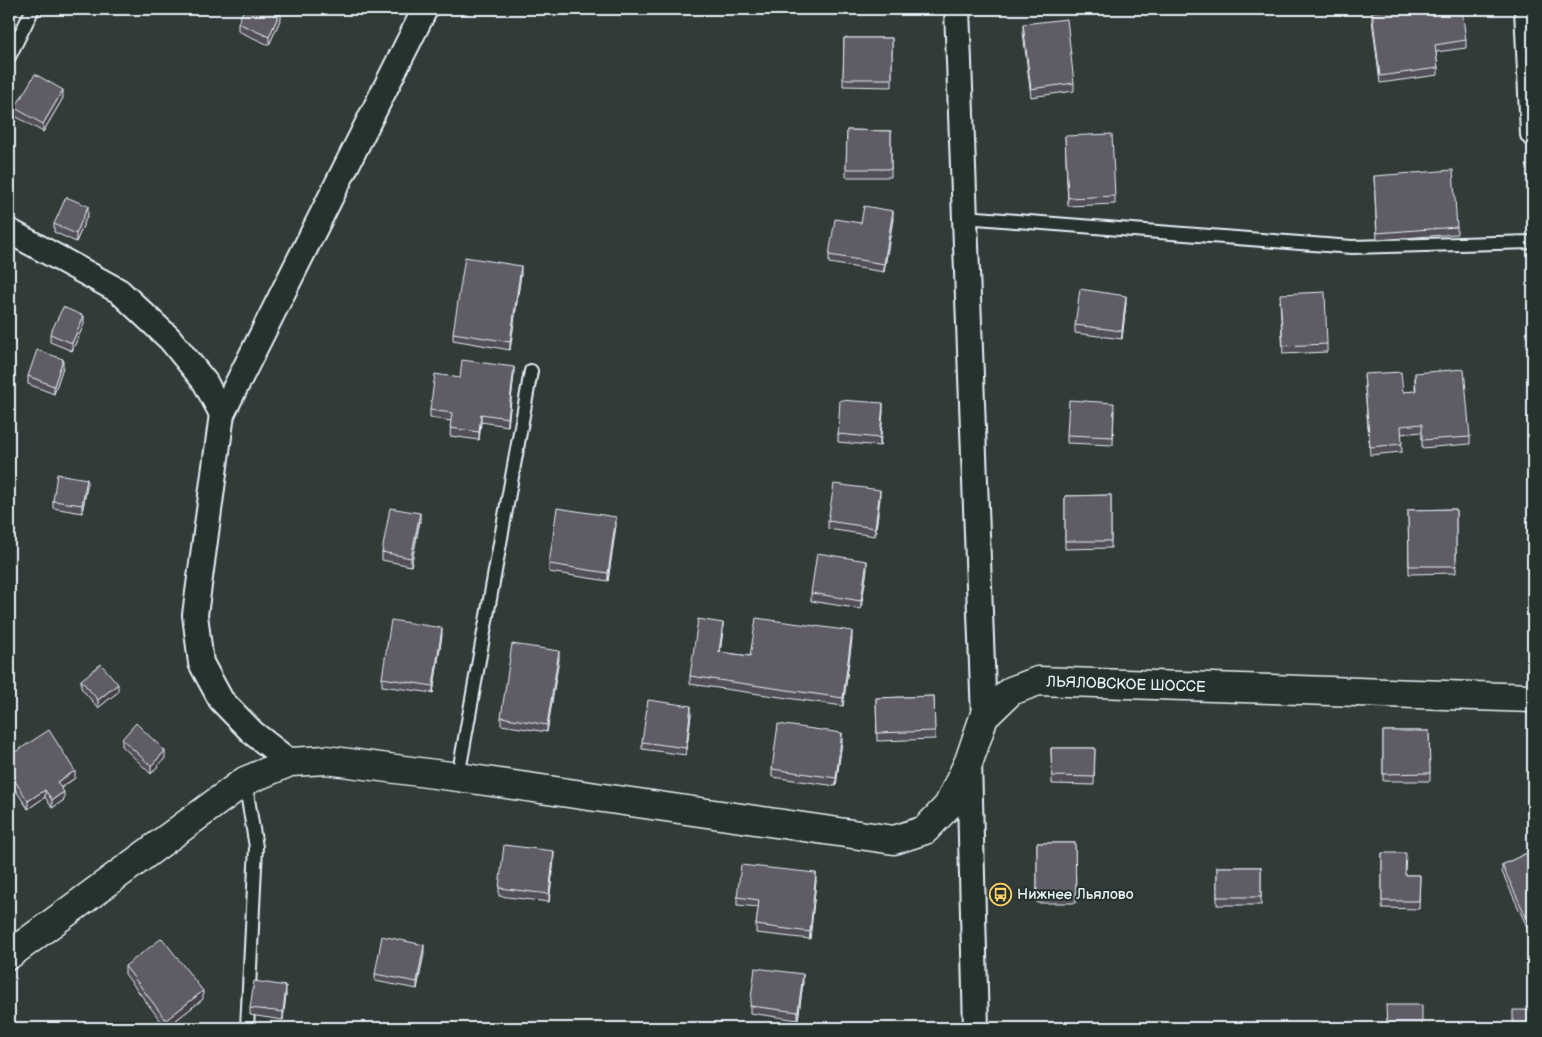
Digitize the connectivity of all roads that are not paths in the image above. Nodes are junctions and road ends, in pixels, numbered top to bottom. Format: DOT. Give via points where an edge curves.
graph roads {
  1 [pos="33,9"];
  2 [pos="425,9"];
  3 [pos="957,9"];
  4 [pos="1527,9"];
  5 [pos="9,56"];
  6 [pos="1533,134"];
  7 [pos="964,217"];
  8 [pos="9,231"];
  9 [pos="1533,242"];
  10 [pos="531,371"];
  11 [pos="222,414"];
  12 [pos="1533,698"];
  13 [pos="984,717"];
  14 [pos="969,761"];
  15 [pos="290,762"];
  16 [pos="458,777"];
  17 [pos="245,781"];
  18 [pos="9,955"];
  19 [pos="247,1028"];
  20 [pos="976,1028"];
  1 -- 5 [label="lane"];
  2 -- 11 [label="street"];
  3 -- 7 [label="street"];
  4 -- 6 [label="street"];
  7 -- 9 [label="lane" via="1352,247"];
  7 -- 13 [label="street"];
  8 -- 11 [label="street" via="119,291 170,340 204,382"];
  10 -- 16 [label="lane"];
  11 -- 15 [label="street" via="195,616 201,663 220,700 252,733"];
  12 -- 13 [label="street, ЛЬЯЛОВСКОЕ ШОССЕ" via="1038,681 1011,691"];
  13 -- 14 [label="street, ЛЬЯЛОВСКОЕ ШОССЕ"];
  14 -- 16 [label="street" via="948,806 931,824 925,830 894,840"];
  14 -- 20 [label="street, ЛЬЯЛОВСКОЕ ШОССЕ"];
  15 -- 16 [label="street" via="326,760"];
  15 -- 17 [label="street"];
  17 -- 18 [label="street"];
  17 -- 19 [label="lane" via="256,847"];
}
